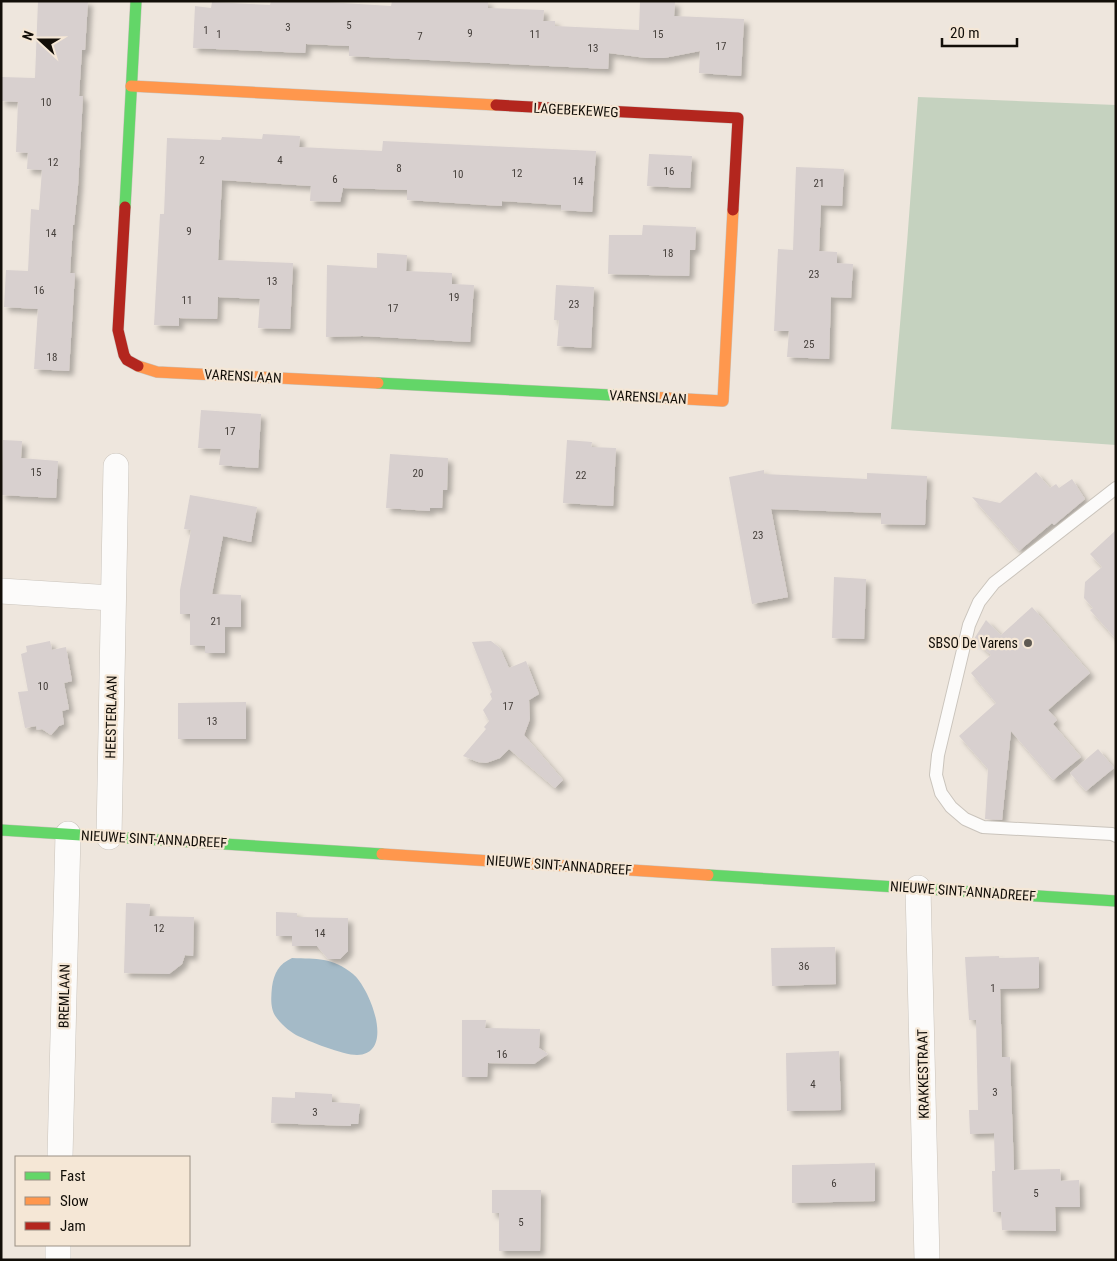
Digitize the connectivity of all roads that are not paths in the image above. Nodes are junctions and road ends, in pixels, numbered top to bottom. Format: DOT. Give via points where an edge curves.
graph roads {
  1 [pos="136,1"];
  2 [pos="131,86"];
  3 [pos="723,401"];
  4 [pos="116,466"];
  5 [pos="1116,488"];
  6 [pos="1,591"];
  7 [pos="112,598"];
  8 [pos="1,830"];
  9 [pos="68,834"];
  10 [pos="1116,836"];
  11 [pos="109,837"];
  12 [pos="918,888"];
  13 [pos="1116,901"];
  14 [pos="60,1156"];
  15 [pos="58,1246"];
  16 [pos="58,1260"];
  17 [pos="927,1260"];
  1 -- 2 [label="street, VARENSLAAN"];
  2 -- 3 [label="street, VARENSLAAN" via="118,330 123,356 131,364 156,372"];
  2 -- 3 [label="street, LAGEBEKEWEG" via="738,118"];
  4 -- 7 [label="street, HEESTERLAAN"];
  5 -- 10 [label="lane" via="994,583 979,602 969,625 936,775 941,793 951,807 965,819 983,827"];
  6 -- 7 [label="street"];
  7 -- 11 [label="street, HEESTERLAAN"];
  8 -- 9 [label="street, NIEUWE SINT-ANNADREEF"];
  9 -- 11 [label="street, NIEUWE SINT-ANNADREEF"];
  9 -- 14 [label="street, BREMLAAN"];
  11 -- 12 [label="street, NIEUWE SINT-ANNADREEF"];
  12 -- 13 [label="street, NIEUWE SINT-ANNADREEF"];
  12 -- 17 [label="street, KRAKKESTRAAT"];
  15 -- 16 [label="street"];
}
